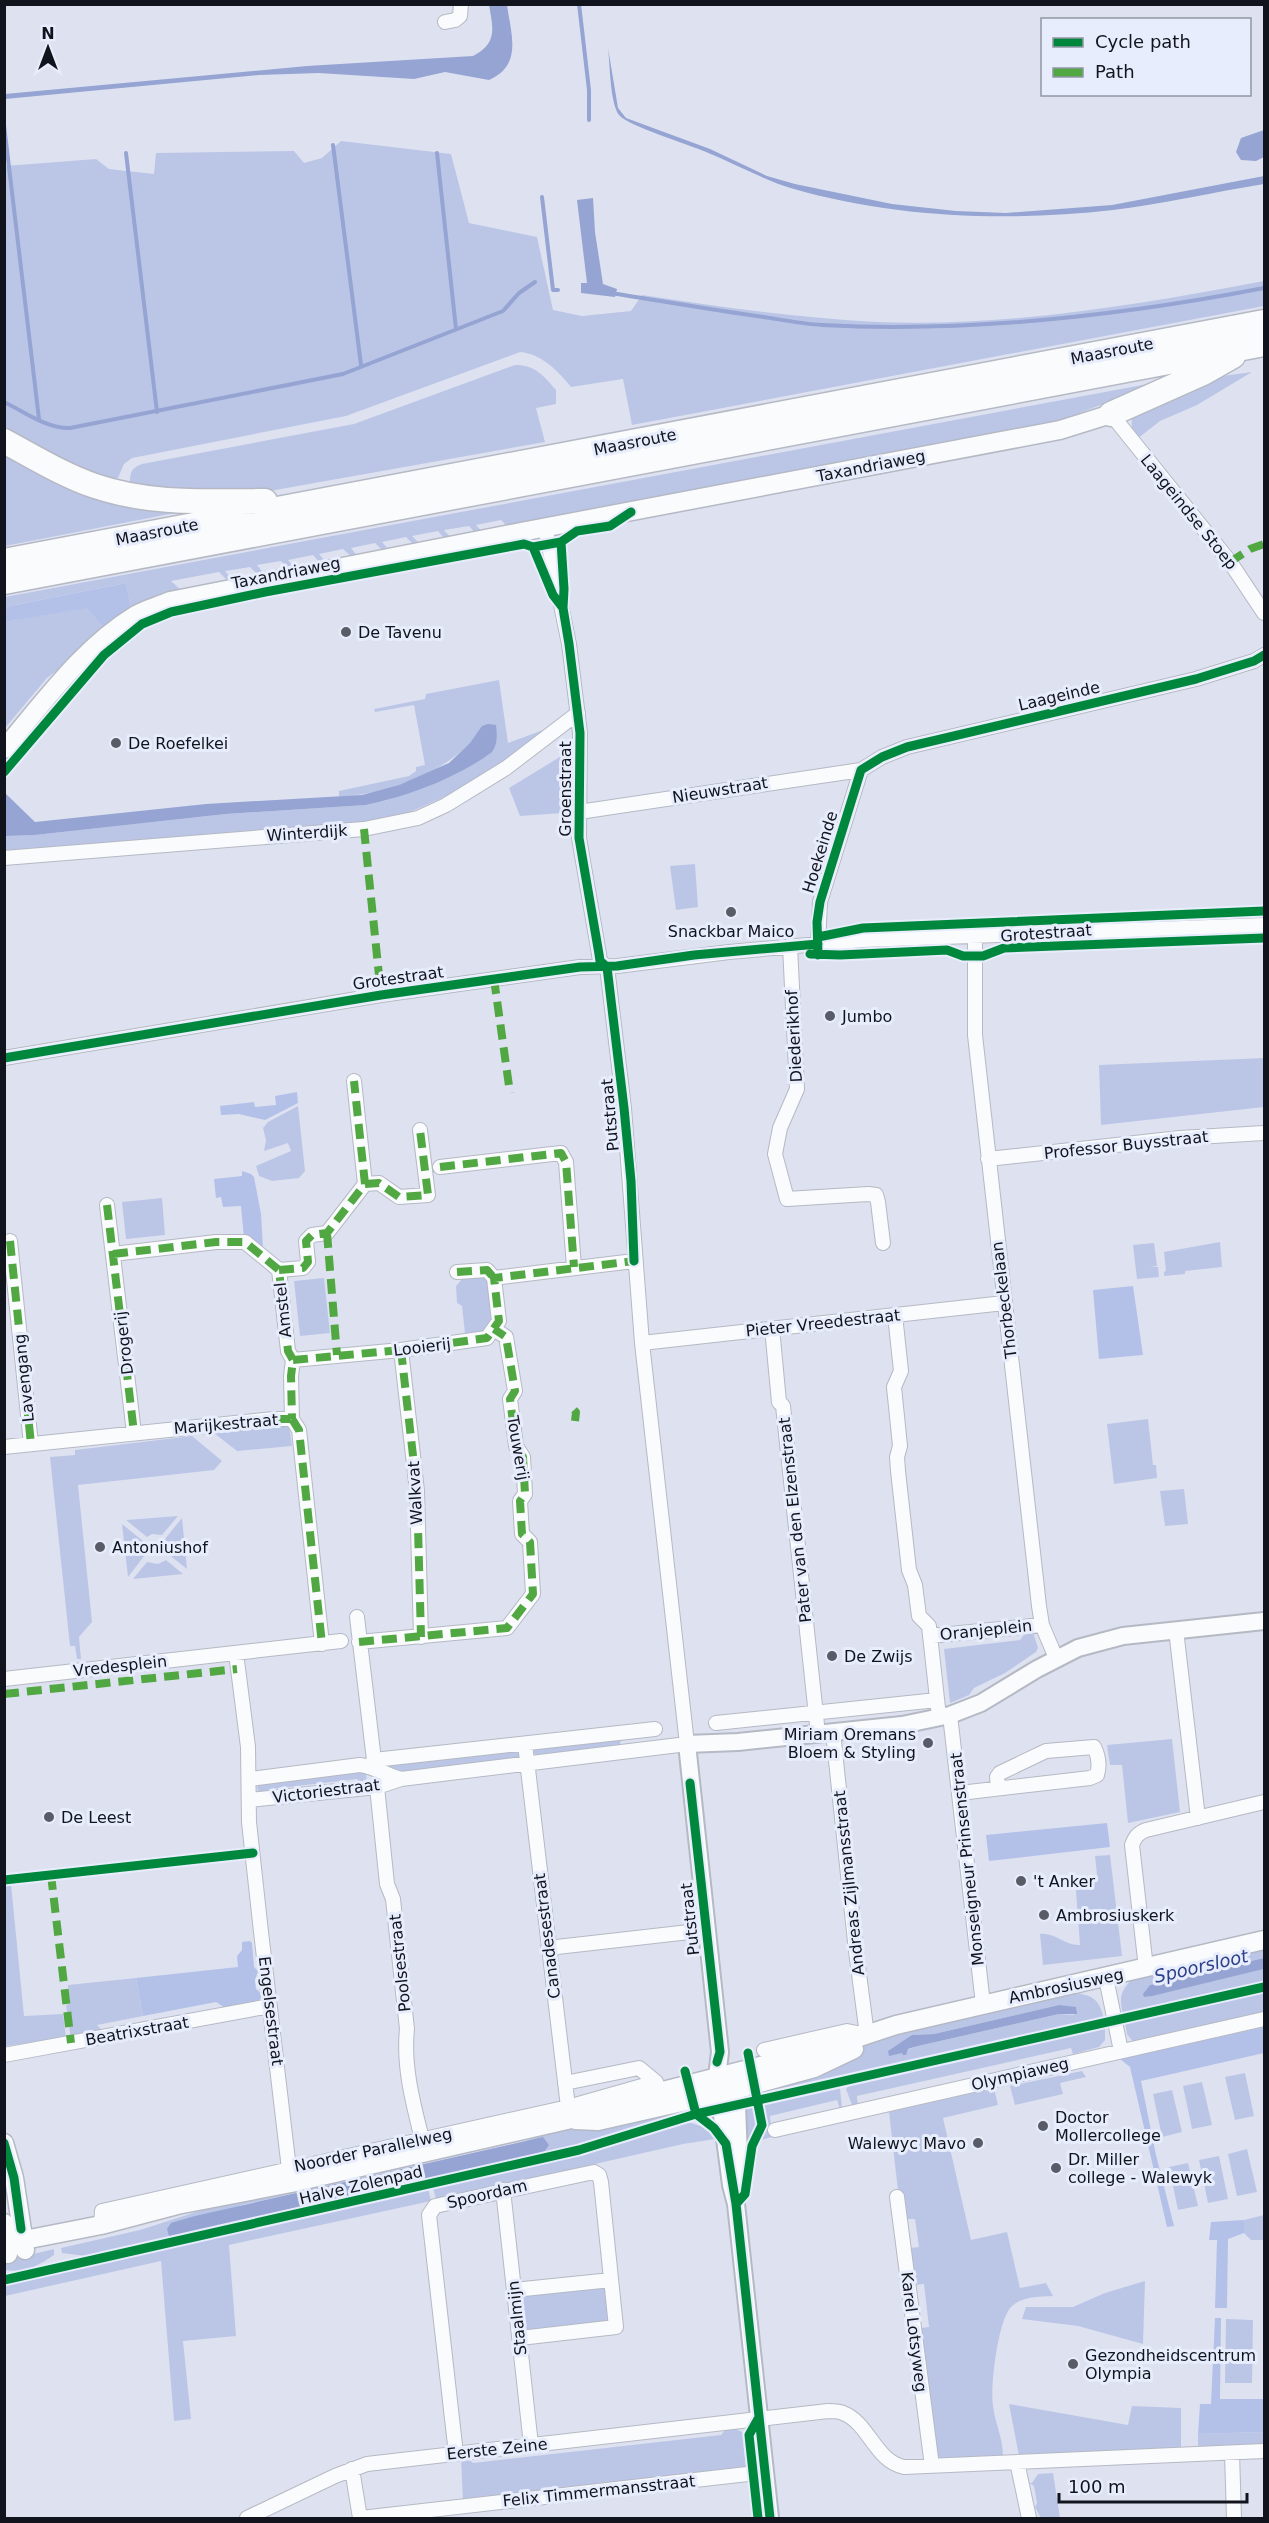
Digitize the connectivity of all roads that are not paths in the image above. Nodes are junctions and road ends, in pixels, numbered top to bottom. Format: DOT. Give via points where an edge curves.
graph roads {
  1 [pos="461,4"];
  2 [pos="445,22"];
  3 [pos="1264,322"];
  4 [pos="1256,345"];
  5 [pos="1111,414"];
  6 [pos="4,441"];
  7 [pos="321,502"];
  8 [pos="544,527"];
  9 [pos="4,561"];
  10 [pos="4,582"];
  11 [pos="1264,613"];
  12 [pos="1264,655"];
  13 [pos="578,713"];
  14 [pos="4,749"];
  15 [pos="861,770"];
  16 [pos="579,812"];
  17 [pos="4,858"];
  18 [pos="1264,925"];
  19 [pos="975,938"];
  20 [pos="818,944"];
  21 [pos="790,946"];
  22 [pos="607,966"];
  23 [pos="4,1058"];
  24 [pos="354,1080"];
  25 [pos="420,1130"];
  26 [pos="1264,1132"];
  27 [pos="988,1159"];
  28 [pos="440,1167"];
  29 [pos="365,1184"];
  30 [pos="107,1205"];
  31 [pos="10,1241"];
  32 [pos="883,1243"];
  33 [pos="113,1254"];
  34 [pos="634,1261"];
  35 [pos="574,1268"];
  36 [pos="279,1269"];
  37 [pos="457,1272"];
  38 [pos="494,1278"];
  39 [pos="1004,1304"];
  40 [pos="895,1315"];
  41 [pos="772,1328"];
  42 [pos="494,1329"];
  43 [pos="642,1343"];
  44 [pos="401,1350"];
  45 [pos="293,1360"];
  46 [pos="292,1419"];
  47 [pos="134,1433"];
  48 [pos="31,1444"];
  49 [pos="4,1447"];
  50 [pos="357,1617"];
  51 [pos="1264,1620"];
  52 [pos="1042,1625"];
  53 [pos="1176,1630"];
  54 [pos="930,1636"];
  55 [pos="421,1637"];
  56 [pos="341,1641"];
  57 [pos="359,1642"];
  58 [pos="322,1644"];
  59 [pos="236,1653"];
  60 [pos="1056,1658"];
  61 [pos="4,1679"];
  62 [pos="937,1700"];
  63 [pos="816,1713"];
  64 [pos="945,1716"];
  65 [pos="736,1721"];
  66 [pos="716,1723"];
  67 [pos="655,1729"];
  68 [pos="623,1733"];
  69 [pos="826,1733"];
  70 [pos="738,1742"];
  71 [pos="525,1744"];
  72 [pos="687,1744"];
  73 [pos="644,1750"];
  74 [pos="372,1763"];
  75 [pos="528,1764"];
  76 [pos="250,1779"];
  77 [pos="401,1779"];
  78 [pos="377,1786"];
  79 [pos="998,1788"];
  80 [pos="960,1792"];
  81 [pos="249,1800"];
  82 [pos="1264,1802"];
  83 [pos="1198,1818"];
  84 [pos="706,1930"];
  85 [pos="1264,1940"];
  86 [pos="548,1948"];
  87 [pos="1146,1968"];
  88 [pos="1106,1978"];
  89 [pos="983,2004"];
  90 [pos="270,2006"];
  91 [pos="1264,2019"];
  92 [pos="867,2028"];
  93 [pos="764,2050"];
  94 [pos="1121,2051"];
  95 [pos="786,2053"];
  96 [pos="4,2055"];
  97 [pos="565,2083"];
  98 [pos="726,2083"];
  99 [pos="660,2093"];
  100 [pos="568,2113"];
  101 [pos="775,2130"];
  102 [pos="422,2139"];
  103 [pos="4,2143"];
  104 [pos="289,2169"];
  105 [pos="503,2190"];
  106 [pos="897,2197"];
  107 [pos="212,2199"];
  108 [pos="4,2223"];
  109 [pos="101,2225"];
  110 [pos="12,2247"];
  111 [pos="611,2280"];
  112 [pos="514,2290"];
  113 [pos="520,2338"];
  114 [pos="758,2419"];
  115 [pos="531,2445"];
  116 [pos="1264,2451"];
  117 [pos="1232,2453"];
  118 [pos="456,2454"];
  119 [pos="1017,2462"];
  120 [pos="932,2466"];
  121 [pos="352,2469"];
  122 [pos="765,2472"];
  123 [pos="470,2512"];
  124 [pos="247,2518"];
  125 [pos="360,2518"];
  126 [pos="770,2518"];
  127 [pos="1029,2518"];
  128 [pos="1234,2518"];
  1 -- 2 [label="street" via="460,16"];
  3 -- 7 [label="highway, Maasroute"];
  4 -- 5 [label="highway" via="1203,374"];
  4 -- 10 [label="highway, Maasroute"];
  5 -- 8 [label="main road, Taxandriaweg" via="1060,430"];
  5 -- 11 [label="street, Laageindse Stoep" via="1230,562"];
  6 -- 7 [label="highway" via="78,480 144,498"];
  7 -- 9 [label="highway, Maasroute"];
  8 -- 13 [label="street, Groenstraat" via="569,644"];
  8 -- 14 [label="main road, Taxandriaweg" via="170,601 138,614 102,639 71,670"];
  12 -- 15 [label="street, Laageinde" via="1196,679 907,747"];
  13 -- 16 [label="street, Groenstraat"];
  13 -- 17 [label="street, Winterdijk" via="476,788 418,818 364,829"];
  15 -- 16 [label="street, Nieuwstraat"];
  15 -- 20 [label="street, Hoekeinde" via="820,902"];
  16 -- 22 [label="street, Groenstraat" via="581,850 600,961"];
  18 -- 19 [label="street, Grotestraat"];
  19 -- 20 [label="street, Grotestraat"];
  19 -- 27 [label="street, Thorbeckelaan" via="975,1035"];
  20 -- 21 [label="street, Grotestraat"];
  21 -- 22 [label="street, Grotestraat"];
  21 -- 32 [label="street, Diederikhof" via="797,1089 776,1142 777,1167 787,1200 876,1195"];
  22 -- 23 [label="street, Grotestraat" via="381,995"];
  22 -- 34 [label="street, Putstraat" via="625,1119"];
  24 -- 29 [label="street"];
  25 -- 29 [label="street" via="428,1195 399,1197 379,1183"];
  26 -- 27 [label="street, Professor Buysstraat"];
  27 -- 39 [label="street, Thorbeckelaan"];
  28 -- 35 [label="street" via="561,1153 566,1162"];
  29 -- 36 [label="street, Amstel" via="327,1233 312,1235 306,1241 308,1262 303,1268"];
  30 -- 33 [label="street, Drogerij"];
  31 -- 48 [label="street, Lavengang"];
  33 -- 36 [label="street, Amstel" via="245,1242"];
  33 -- 47 [label="street, Drogerij"];
  34 -- 35 [label="street"];
  34 -- 43 [label="street, Putstraat"];
  35 -- 38 [label="street"];
  36 -- 45 [label="street, Amstel" via="288,1351"];
  37 -- 38 [label="street" via="487,1270"];
  38 -- 42 [label="street" via="499,1321"];
  39 -- 40 [label="street, Pieter Vreedestraat"];
  39 -- 52 [label="street, Thorbeckelaan"];
  40 -- 41 [label="street, Pieter Vreedestraat"];
  40 -- 54 [label="street, Monseigneur Prinsenstraat" via="901,1371 894,1387 900,1446 897,1457 909,1570 919,1616 929,1626"];
  41 -- 43 [label="street, Pieter Vreedestraat"];
  41 -- 63 [label="street, Pater van den Elzenstraat"];
  42 -- 44 [label="street, Looierij" via="487,1338"];
  42 -- 55 [label="street, Touwerij" via="506,1337 515,1391 510,1398 516,1446 523,1457 522,1534 530,1542 533,1594 507,1628"];
  43 -- 72 [label="street, Putstraat"];
  44 -- 45 [label="street, Looierij"];
  44 -- 55 [label="street, Walkvat" via="417,1491"];
  45 -- 46 [label="street, Amstel"];
  46 -- 47 [label="street, Marijkestraat"];
  46 -- 58 [label="street, Marijkestraat" via="299,1430"];
  47 -- 48 [label="street, Marijkestraat"];
  48 -- 49 [label="street, Marijkestraat"];
  50 -- 57 [label="street"];
  51 -- 53 [label="street"];
  52 -- 54 [label="street, Oranjeplein"];
  52 -- 60 [label="street, Thorbeckelaan"];
  53 -- 60 [label="street" via="1124,1636"];
  53 -- 83 [label="street"];
  54 -- 62 [label="street, Monseigneur Prinsenstraat"];
  55 -- 57 [label="street, Touwerij"];
  56 -- 58 [label="street, Vredesplein"];
  57 -- 74 [label="street"];
  58 -- 59 [label="street, Vredesplein"];
  59 -- 61 [label="street, Vredesplein"];
  59 -- 76 [label="street"];
  60 -- 64 [label="street" via="981,1703"];
  62 -- 63 [label="street"];
  62 -- 64 [label="street, Monseigneur Prinsenstraat"];
  63 -- 65 [label="street"];
  63 -- 69 [label="street, Pater van den Elzenstraat"];
  64 -- 69 [label="street"];
  64 -- 80 [label="street, Monseigneur Prinsenstraat"];
  65 -- 66 [label="street"];
  65 -- 70 [label="street"];
  67 -- 68 [label="street, Victoriestraat"];
  68 -- 71 [label="street, Victoriestraat"];
  68 -- 73 [label="street"];
  69 -- 70 [label="street"];
  69 -- 92 [label="street, Andreas Zijlmansstraat"];
  70 -- 72 [label="street"];
  71 -- 74 [label="street, Victoriestraat"];
  71 -- 75 [label="street"];
  72 -- 73 [label="street, Victoriestraat"];
  72 -- 84 [label="street, Putstraat"];
  73 -- 75 [label="street, Victoriestraat"];
  74 -- 76 [label="street, Victoriestraat"];
  74 -- 77 [label="street, Victoriestraat" via="386,1775"];
  75 -- 77 [label="street, Victoriestraat"];
  75 -- 86 [label="street, Canadesestraat"];
  76 -- 81 [label="street"];
  77 -- 78 [label="street, Victoriestraat"];
  78 -- 81 [label="street, Victoriestraat"];
  78 -- 102 [label="street, Poolsestraat" via="387,1884 393,1899 411,2097"];
  79 -- 79 [label="street" via="1000,1773 1046,1751 1094,1747 1098,1755 1097,1776"];
  79 -- 80 [label="street"];
  80 -- 89 [label="street, Monseigneur Prinsenstraat"];
  81 -- 90 [label="street, Engelsestraat"];
  82 -- 83 [label="street"];
  83 -- 87 [label="street" via="1138,1833 1132,1845"];
  84 -- 86 [label="street"];
  84 -- 98 [label="street, Putstraat"];
  85 -- 87 [label="main road, Ambrosiusweg"];
  86 -- 97 [label="street, Canadesestraat"];
  87 -- 88 [label="main road, Ambrosiusweg"];
  88 -- 89 [label="main road, Ambrosiusweg"];
  88 -- 94 [label="street"];
  89 -- 92 [label="main road, Ambrosiusweg"];
  90 -- 96 [label="street, Beatrixstraat"];
  90 -- 104 [label="street, Engelsestraat"];
  91 -- 94 [label="street, Olympiaweg"];
  92 -- 95 [label="main road, Ambrosiusweg"];
  92 -- 95 [label="street, Ambrosiusweg" via="847,2031"];
  92 -- 98 [label="main road, Ambrosiusweg" via="859,2047 814,2068"];
  93 -- 95 [label="street, Ambrosiusweg"];
  94 -- 101 [label="street, Olympiaweg"];
  95 -- 98 [label="main road, Ambrosiusweg"];
  97 -- 99 [label="street" via="639,2068"];
  97 -- 100 [label="street, Canadesestraat"];
  98 -- 99 [label="main road, Noorder Parallelweg"];
  98 -- 114 [label="street, Putstraat" via="731,2185"];
  99 -- 100 [label="street, Noorder Parallelweg"];
  99 -- 100 [label="main road, Noorder Parallelweg" via="598,2121"];
  100 -- 102 [label="street, Noorder Parallelweg"];
  100 -- 107 [label="main road, Noorder Parallelweg"];
  102 -- 104 [label="street, Noorder Parallelweg"];
  103 -- 110 [label="main road" via="14,2178"];
  104 -- 109 [label="street, Noorder Parallelweg" via="102,2211"];
  105 -- 111 [label="street, Spoordam" via="585,2172 598,2175"];
  105 -- 112 [label="street, Staalmijn"];
  105 -- 118 [label="street, Spoordam" via="435,2206 429,2215"];
  106 -- 120 [label="street, Karel Lotsyweg"];
  107 -- 109 [label="main road, Noorder Parallelweg"];
  107 -- 110 [label="main road, Noorder Parallelweg" via="139,2228"];
  108 -- 110 [label="main road"];
  109 -- 110 [label="main road, Noorder Parallelweg"];
  111 -- 112 [label="street"];
  111 -- 113 [label="street, Spoordam" via="616,2327"];
  112 -- 113 [label="street, Staalmijn"];
  113 -- 115 [label="street, Staalmijn"];
  114 -- 115 [label="street, Eerste Zeine"];
  114 -- 120 [label="street, Eerste Zeine" via="828,2411 843,2413 896,2465"];
  114 -- 122 [label="street, Putstraat"];
  115 -- 118 [label="street, Eerste Zeine"];
  116 -- 117 [label="street, Eerste Zeine"];
  117 -- 119 [label="street, Eerste Zeine"];
  117 -- 128 [label="street"];
  118 -- 121 [label="street, Eerste Zeine"];
  119 -- 120 [label="street, Eerste Zeine"];
  119 -- 127 [label="street"];
  121 -- 124 [label="street, Eerste Zeine"];
  121 -- 125 [label="street"];
  122 -- 123 [label="street, Felix Timmermansstraat"];
  122 -- 126 [label="street, Putstraat"];
  123 -- 125 [label="street, Felix Timmermansstraat"];
}
